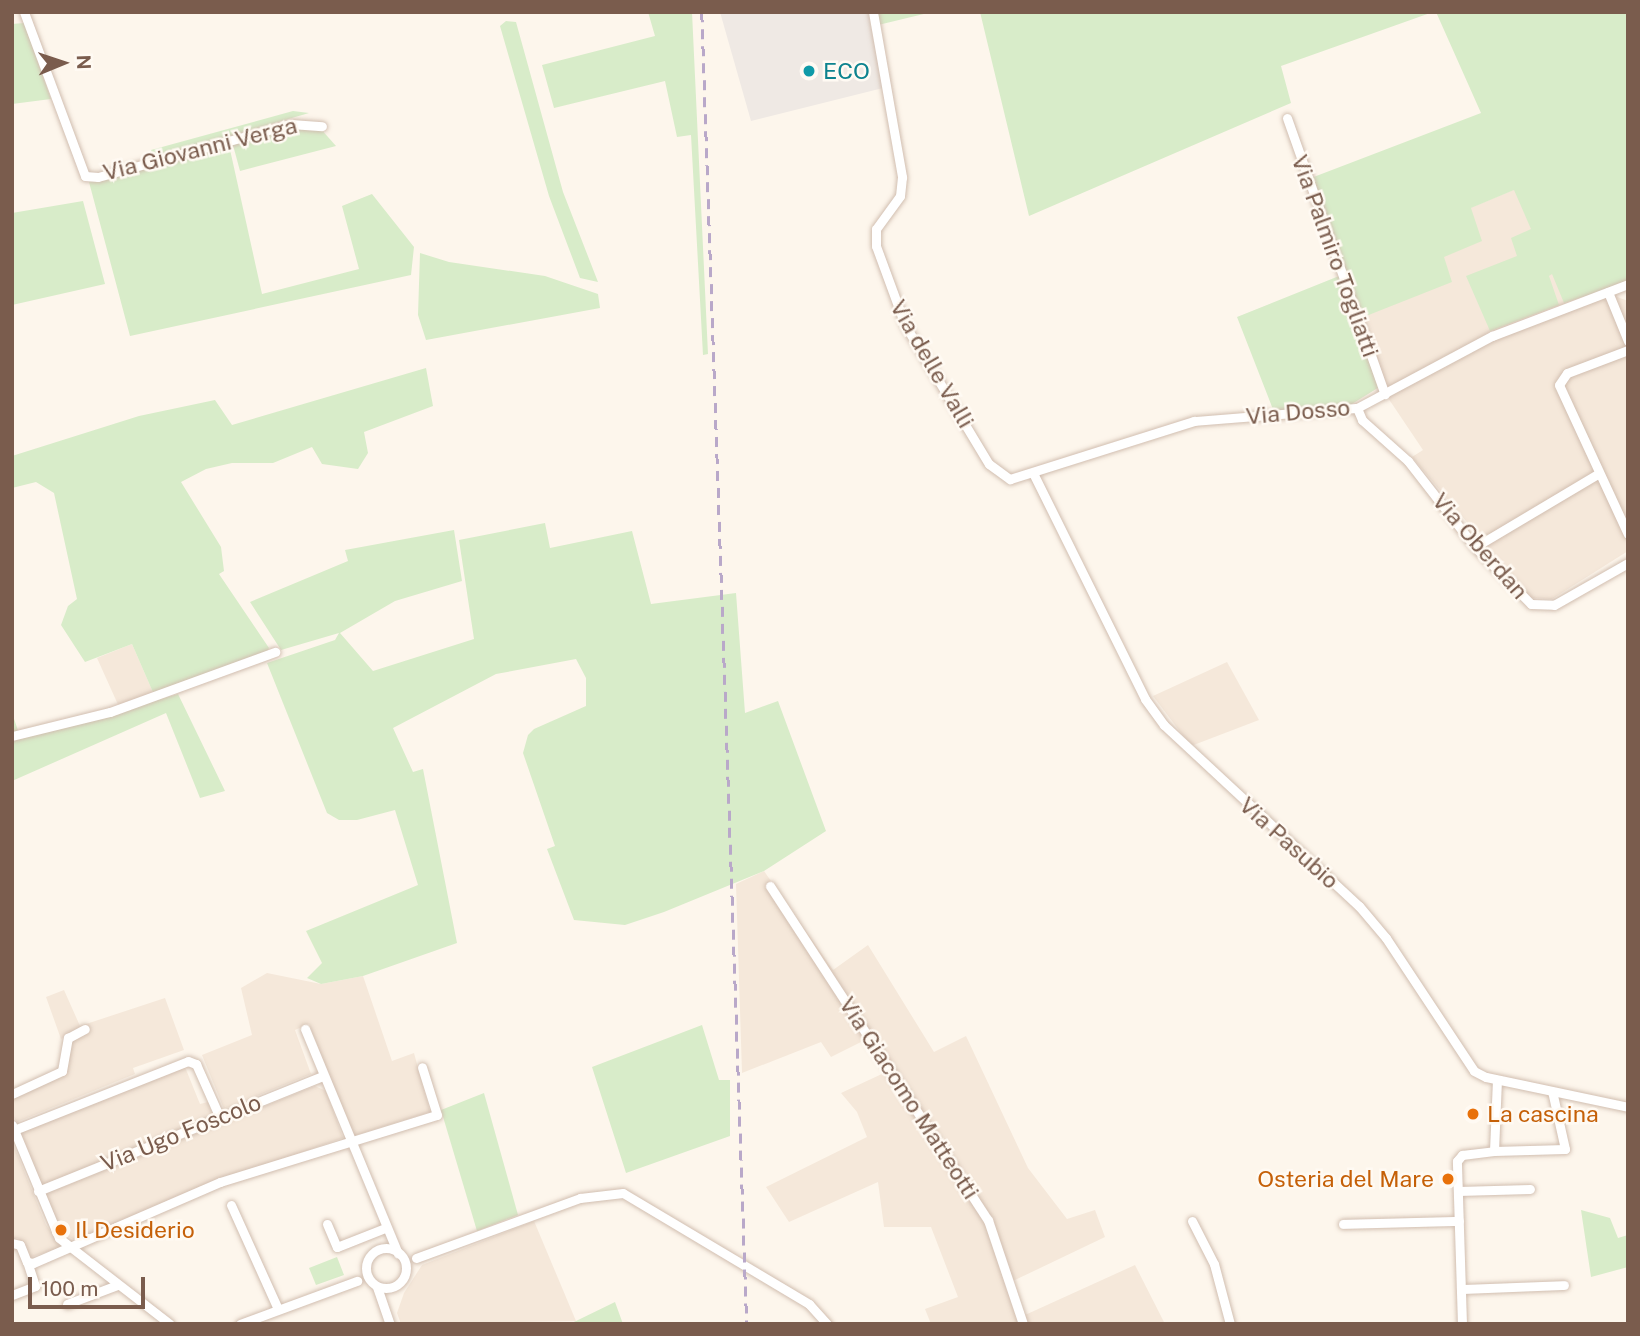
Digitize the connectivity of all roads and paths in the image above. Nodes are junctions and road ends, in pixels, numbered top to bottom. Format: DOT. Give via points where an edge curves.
graph roads {
  1 [pos="24,12"];
  2 [pos="873,12"];
  3 [pos="1287,118"];
  4 [pos="322,126"];
  5 [pos="1628,284"];
  6 [pos="1608,292"];
  7 [pos="1623,316"];
  8 [pos="1628,341"];
  9 [pos="1628,350"];
  10 [pos="1385,394"];
  11 [pos="1357,408"];
  12 [pos="1599,473"];
  13 [pos="1034,475"];
  14 [pos="1628,534"];
  15 [pos="1475,547"];
  16 [pos="1628,563"];
  17 [pos="275,652"];
  18 [pos="12,736"];
  19 [pos="770,886"];
  20 [pos="85,1029"];
  21 [pos="305,1029"];
  22 [pos="422,1067"];
  23 [pos="323,1076"];
  24 [pos="1497,1080"];
  25 [pos="1552,1091"];
  26 [pos="12,1094"];
  27 [pos="1628,1107"];
  28 [pos="220,1118"];
  29 [pos="13,1127"];
  30 [pos="350,1142"];
  31 [pos="1494,1151"];
  32 [pos="1530,1189"];
  33 [pos="38,1191"];
  34 [pos="1458,1191"];
  35 [pos="231,1205"];
  36 [pos="1192,1221"];
  37 [pos="1459,1221"];
  38 [pos="327,1224"];
  39 [pos="1343,1224"];
  40 [pos="385,1228"];
  41 [pos="12,1243"];
  42 [pos="70,1249"];
  43 [pos="378,1250"];
  44 [pos="399,1254"];
  45 [pos="416,1258"];
  46 [pos="27,1262"];
  47 [pos="366,1267"];
  48 [pos="405,1272"];
  49 [pos="357,1281"];
  50 [pos="374,1284"];
  51 [pos="117,1285"];
  52 [pos="396,1285"];
  53 [pos="1564,1286"];
  54 [pos="1461,1289"];
  55 [pos="12,1295"];
  56 [pos="67,1304"];
  57 [pos="278,1309"];
  58 [pos="387,1309"];
  59 [pos="170,1324"];
  60 [pos="240,1324"];
  61 [pos="390,1324"];
  62 [pos="827,1324"];
  63 [pos="1023,1324"];
  64 [pos="1230,1324"];
  65 [pos="1462,1324"];
  1 -- 4 [label="street, Via Giovanni Verga" via="85,176 98,177 291,124"];
  2 -- 13 [label="street, Via delle Valli" via="902,177 900,196 876,229 876,246 887,281 905,325 989,464 1010,480"];
  3 -- 10 [label="street, Via Palmiro Togliatti"];
  5 -- 6 [label="street, Via Dosso"];
  6 -- 7 [label="street"];
  6 -- 10 [label="street, Via Dosso" via="1492,335"];
  7 -- 8 [label="street"];
  9 -- 12 [label="street" via="1567,373 1559,385"];
  10 -- 11 [label="street, Via Dosso"];
  11 -- 13 [label="street, Via Dosso" via="1194,421"];
  11 -- 15 [label="street, Via Oberdan" via="1362,420 1408,461"];
  12 -- 14 [label="street"];
  12 -- 15 [label="street"];
  13 -- 24 [label="street, Via Pasubio" via="1146,699 1164,725 1359,906 1386,937 1457,1050 1474,1071"];
  15 -- 16 [label="street, Via Oberdan" via="1523,599 1538,607 1554,606"];
  17 -- 18 [label="street" via="125,707"];
  19 -- 63 [label="street, Via Giacomo Matteotti" via="988,1220"];
  20 -- 26 [label="street" via="66,1042 62,1071"];
  21 -- 23 [label="street"];
  22 -- 30 [label="street" via="437,1115"];
  23 -- 28 [label="street, Via Ugo Foscolo"];
  23 -- 30 [label="street"];
  24 -- 25 [label="street, Via Pasubio"];
  24 -- 31 [label="street"];
  25 -- 27 [label="street, Via Pasubio"];
  25 -- 31 [label="street" via="1565,1149"];
  28 -- 29 [label="street" via="195,1064 188,1061"];
  28 -- 33 [label="street, Via Ugo Foscolo"];
  29 -- 33 [label="street"];
  30 -- 40 [label="street"];
  30 -- 42 [label="street" via="220,1182"];
  31 -- 34 [label="street" via="1462,1155 1457,1161"];
  32 -- 34 [label="street"];
  33 -- 42 [label="street" via="56,1233"];
  34 -- 37 [label="street"];
  35 -- 57 [label="street"];
  36 -- 64 [label="street" via="1214,1264"];
  37 -- 39 [label="street"];
  37 -- 54 [label="street"];
  38 -- 40 [label="street" via="337,1247"];
  40 -- 43 [label="street"];
  40 -- 44 [label="street"];
  41 -- 46 [label="street" via="20,1245"];
  42 -- 46 [label="street"];
  42 -- 51 [label="street"];
  43 -- 44 [label="street"];
  43 -- 47 [label="street"];
  44 -- 45 [label="street"];
  44 -- 48 [label="street"];
  45 -- 48 [label="street"];
  45 -- 62 [label="street" via="604,1192 638,1198 817,1310"];
  46 -- 55 [label="street" via="35,1286"];
  47 -- 49 [label="street"];
  47 -- 50 [label="street"];
  48 -- 52 [label="street"];
  49 -- 50 [label="street"];
  49 -- 57 [label="street"];
  50 -- 52 [label="street"];
  50 -- 58 [label="street"];
  51 -- 56 [label="street"];
  51 -- 59 [label="street"];
  52 -- 58 [label="street"];
  53 -- 54 [label="street"];
  54 -- 65 [label="street"];
  57 -- 60 [label="street"];
  58 -- 61 [label="street"];
}
